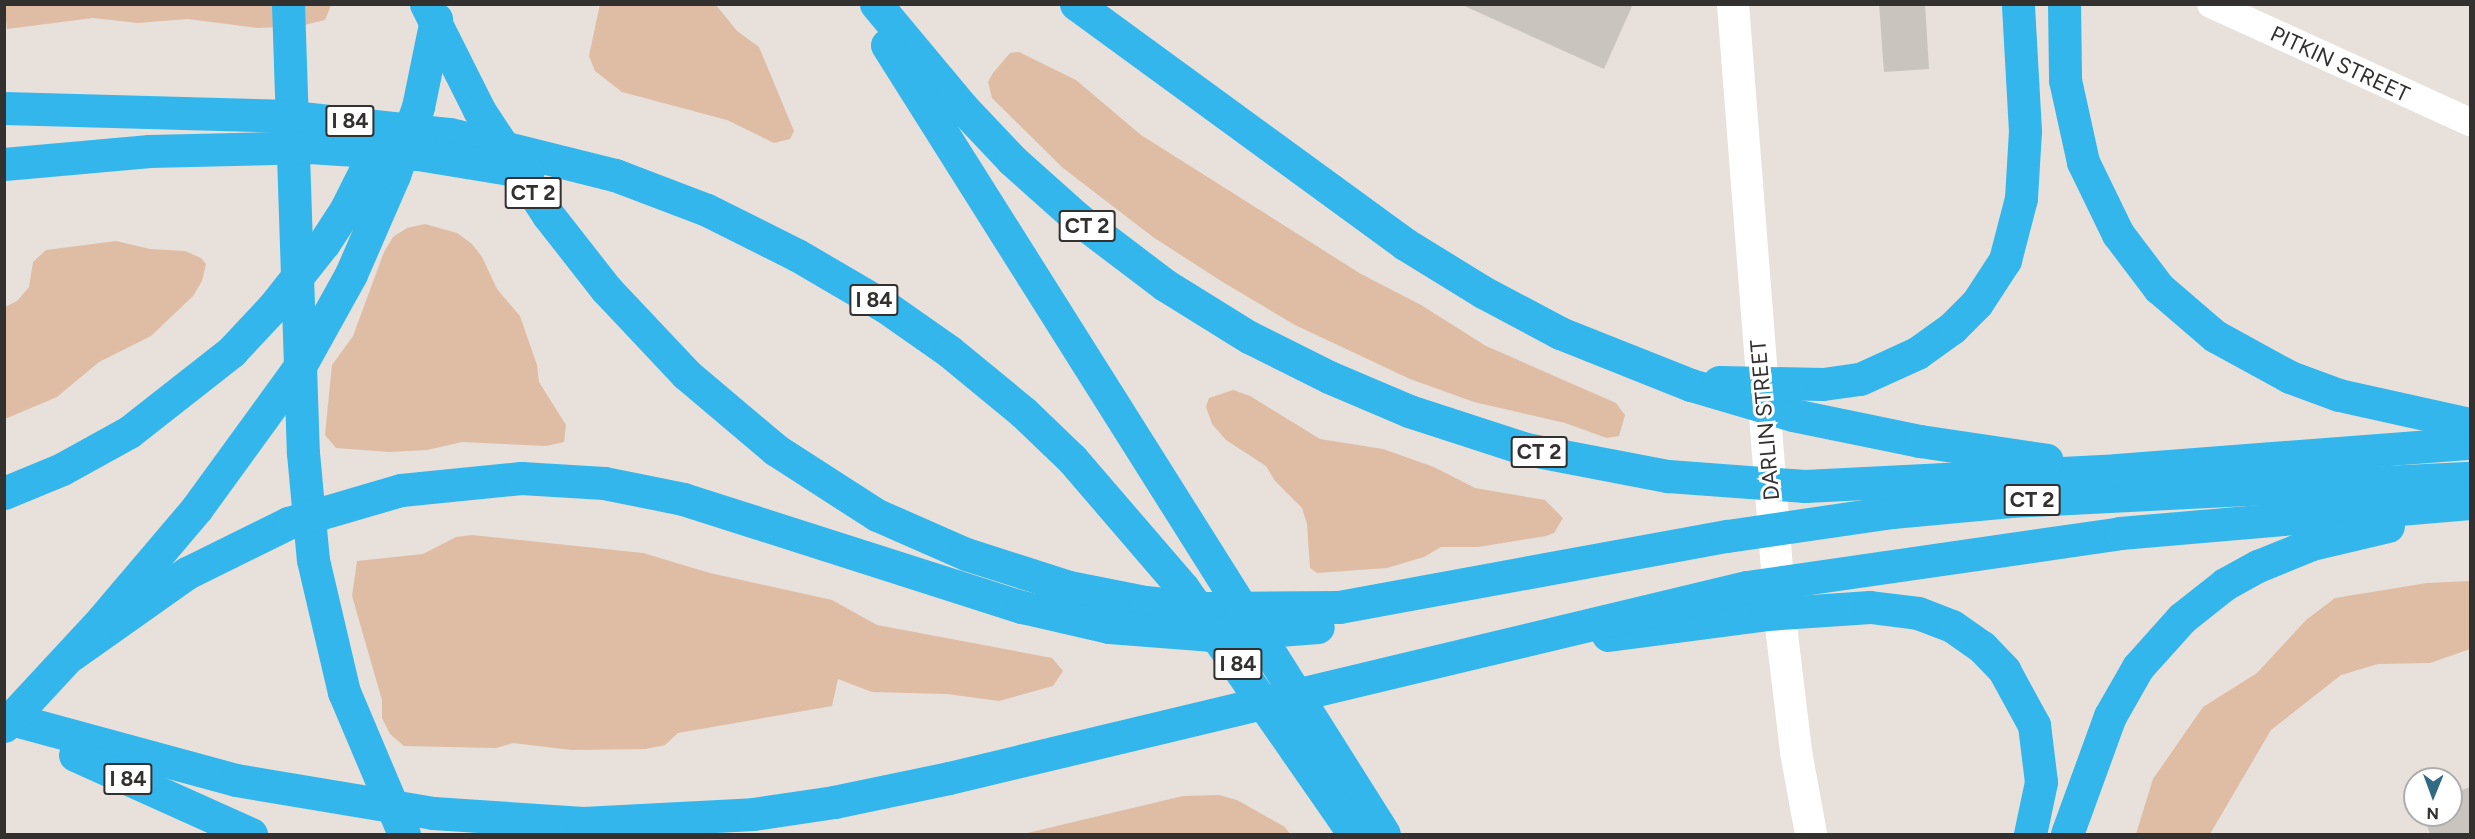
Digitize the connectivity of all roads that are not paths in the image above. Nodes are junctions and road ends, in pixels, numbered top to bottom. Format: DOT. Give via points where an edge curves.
graph roads {
  1 [pos="288,4"];
  2 [pos="865,4"];
  3 [pos="876,4"];
  4 [pos="1076,4"];
  5 [pos="1733,4"];
  6 [pos="2019,4"];
  7 [pos="2064,4"];
  8 [pos="2211,4"];
  9 [pos="434,8"];
  10 [pos="4,108"];
  11 [pos="2470,122"];
  12 [pos="4,164"];
  13 [pos="380,174"];
  14 [pos="686,201"];
  15 [pos="1798,400"];
  16 [pos="2470,424"];
  17 [pos="2470,443"];
  18 [pos="2117,470"];
  19 [pos="2470,478"];
  20 [pos="4,493"];
  21 [pos="2470,503"];
  22 [pos="2470,509"];
  23 [pos="1748,602"];
  24 [pos="1282,621"];
  25 [pos="71,655"];
  26 [pos="4,717"];
  27 [pos="4,725"];
  28 [pos="251,834"];
  29 [pos="404,834"];
  30 [pos="1354,834"];
  31 [pos="1384,834"];
  32 [pos="1811,834"];
  33 [pos="2030,834"];
  34 [pos="2067,834"];
  1 -- 29 [label="highway" via="303,453 313,560 344,692"];
  2 -- 31 [label="highway" via="938,130"];
  3 -- 18 [label="highway, CT 2" via="972,120 1044,190 1139,266 1250,337 1386,402 1486,438 1636,471 1739,483 1805,486"];
  4 -- 15 [label="highway" via="1363,214 1453,275 1560,333 1691,385"];
  5 -- 32 [label="main road, DARLIN STREET" via="1782,634 1796,752"];
  6 -- 15 [label="highway" via="2025,112 2023,180 2016,228 1999,272 1959,322 1908,358"];
  7 -- 16 [label="highway" via="2065,80 2083,162 2118,234 2166,295 2216,336 2290,377 2339,395"];
  8 -- 11 [label="street, PITKIN STREET"];
  9 -- 13 [label="highway" via="412,94"];
  9 -- 24 [label="highway, CT 2" via="470,92 524,180 594,274 671,359 776,450 886,519 1017,572 1086,591"];
  10 -- 14 [label="highway, I 84" via="283,116 415,128 545,155"];
  12 -- 14 [label="highway" via="185,149 353,148 462,161"];
  13 -- 20 [label="highway" via="337,223 297,279 208,373 122,436 62,469"];
  13 -- 25 [label="highway" via="330,315 279,399 216,484"];
  14 -- 30 [label="highway, I 84" via="775,243 862,292 969,366 1042,429 1175,578"];
  15 -- 18 [label="highway" via="1920,441"];
  17 -- 18 [label="highway, CT 2"];
  19 -- 24 [label="highway, CT 2" via="2000,502 1808,523 1559,568 1416,607"];
  21 -- 23 [label="highway" via="2120,533 1813,576"];
  22 -- 34 [label="highway" via="2312,544 2241,574 2204,599 2156,645 2123,691 2100,737"];
  23 -- 26 [label="highway" via="1476,649 1232,711 826,804 753,814 592,822 455,816 335,799 171,764"];
  23 -- 33 [label="highway" via="1918,613 1958,629 1995,659 2025,703 2039,747 2040,795"];
  24 -- 25 [label="highway" via="1181,634 1129,630 1035,611 668,495 604,483 521,478 401,490 288,523 187,573"];
  25 -- 27 [label="highway"];
  27 -- 28 [label="highway, I 84"];
}
